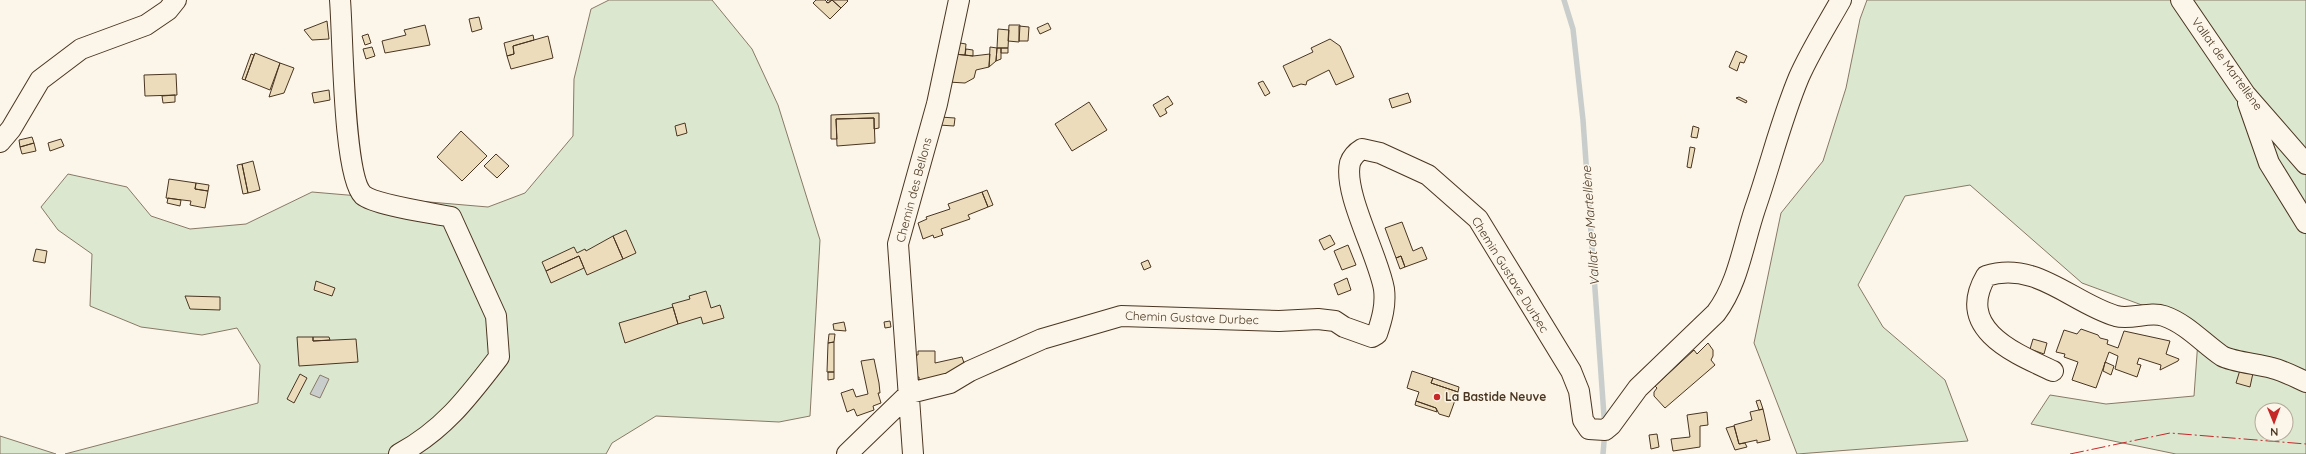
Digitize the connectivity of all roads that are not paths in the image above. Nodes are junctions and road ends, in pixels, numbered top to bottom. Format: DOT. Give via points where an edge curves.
graph roads {
  1 [pos="176,0"];
  2 [pos="340,0"];
  3 [pos="959,0"];
  4 [pos="1841,0"];
  5 [pos="2181,0"];
  6 [pos="2245,94"];
  7 [pos="0,142"];
  8 [pos="2306,164"];
  9 [pos="2306,223"];
  10 [pos="2053,371"];
  11 [pos="2306,382"];
  12 [pos="910,393"];
  13 [pos="400,454"];
  14 [pos="847,454"];
  15 [pos="912,454"];
  1 -- 7 [label="street" via="168,10 146,25 82,49 40,80 11,129"];
  2 -- 13 [label="street" via="350,154 355,181 363,195 381,202 451,217 496,316 499,357 461,407 419,443"];
  3 -- 12 [label="street, Chemin des Bellons" via="937,104 898,244 902,324"];
  4 -- 12 [label="street, Chemin Gustave Durbec" via="1799,78 1725,301 1716,314 1638,388 1611,426 1605,430 1589,430 1583,420 1579,391 1571,371 1478,219 1428,175 1380,153 1362,149 1350,163 1350,178 1355,204 1381,275 1384,291 1384,313 1377,334 1372,337 1335,321 1318,319 1279,321 1121,316 1042,339 970,371 950,383"];
  5 -- 6 [label="street, Vallat de Martellène"];
  6 -- 8 [label="street, Vallat de Martellène"];
  6 -- 9 [label="street" via="2269,162"];
  10 -- 11 [label="street" via="2004,347 1986,328 1978,307 1978,290 1986,276 2000,271 2023,274 2059,286 2094,307 2117,316 2163,316 2197,335 2223,356 2275,368"];
  12 -- 14 [label="street"];
  12 -- 15 [label="street, Chemin des Bellons"];
}
